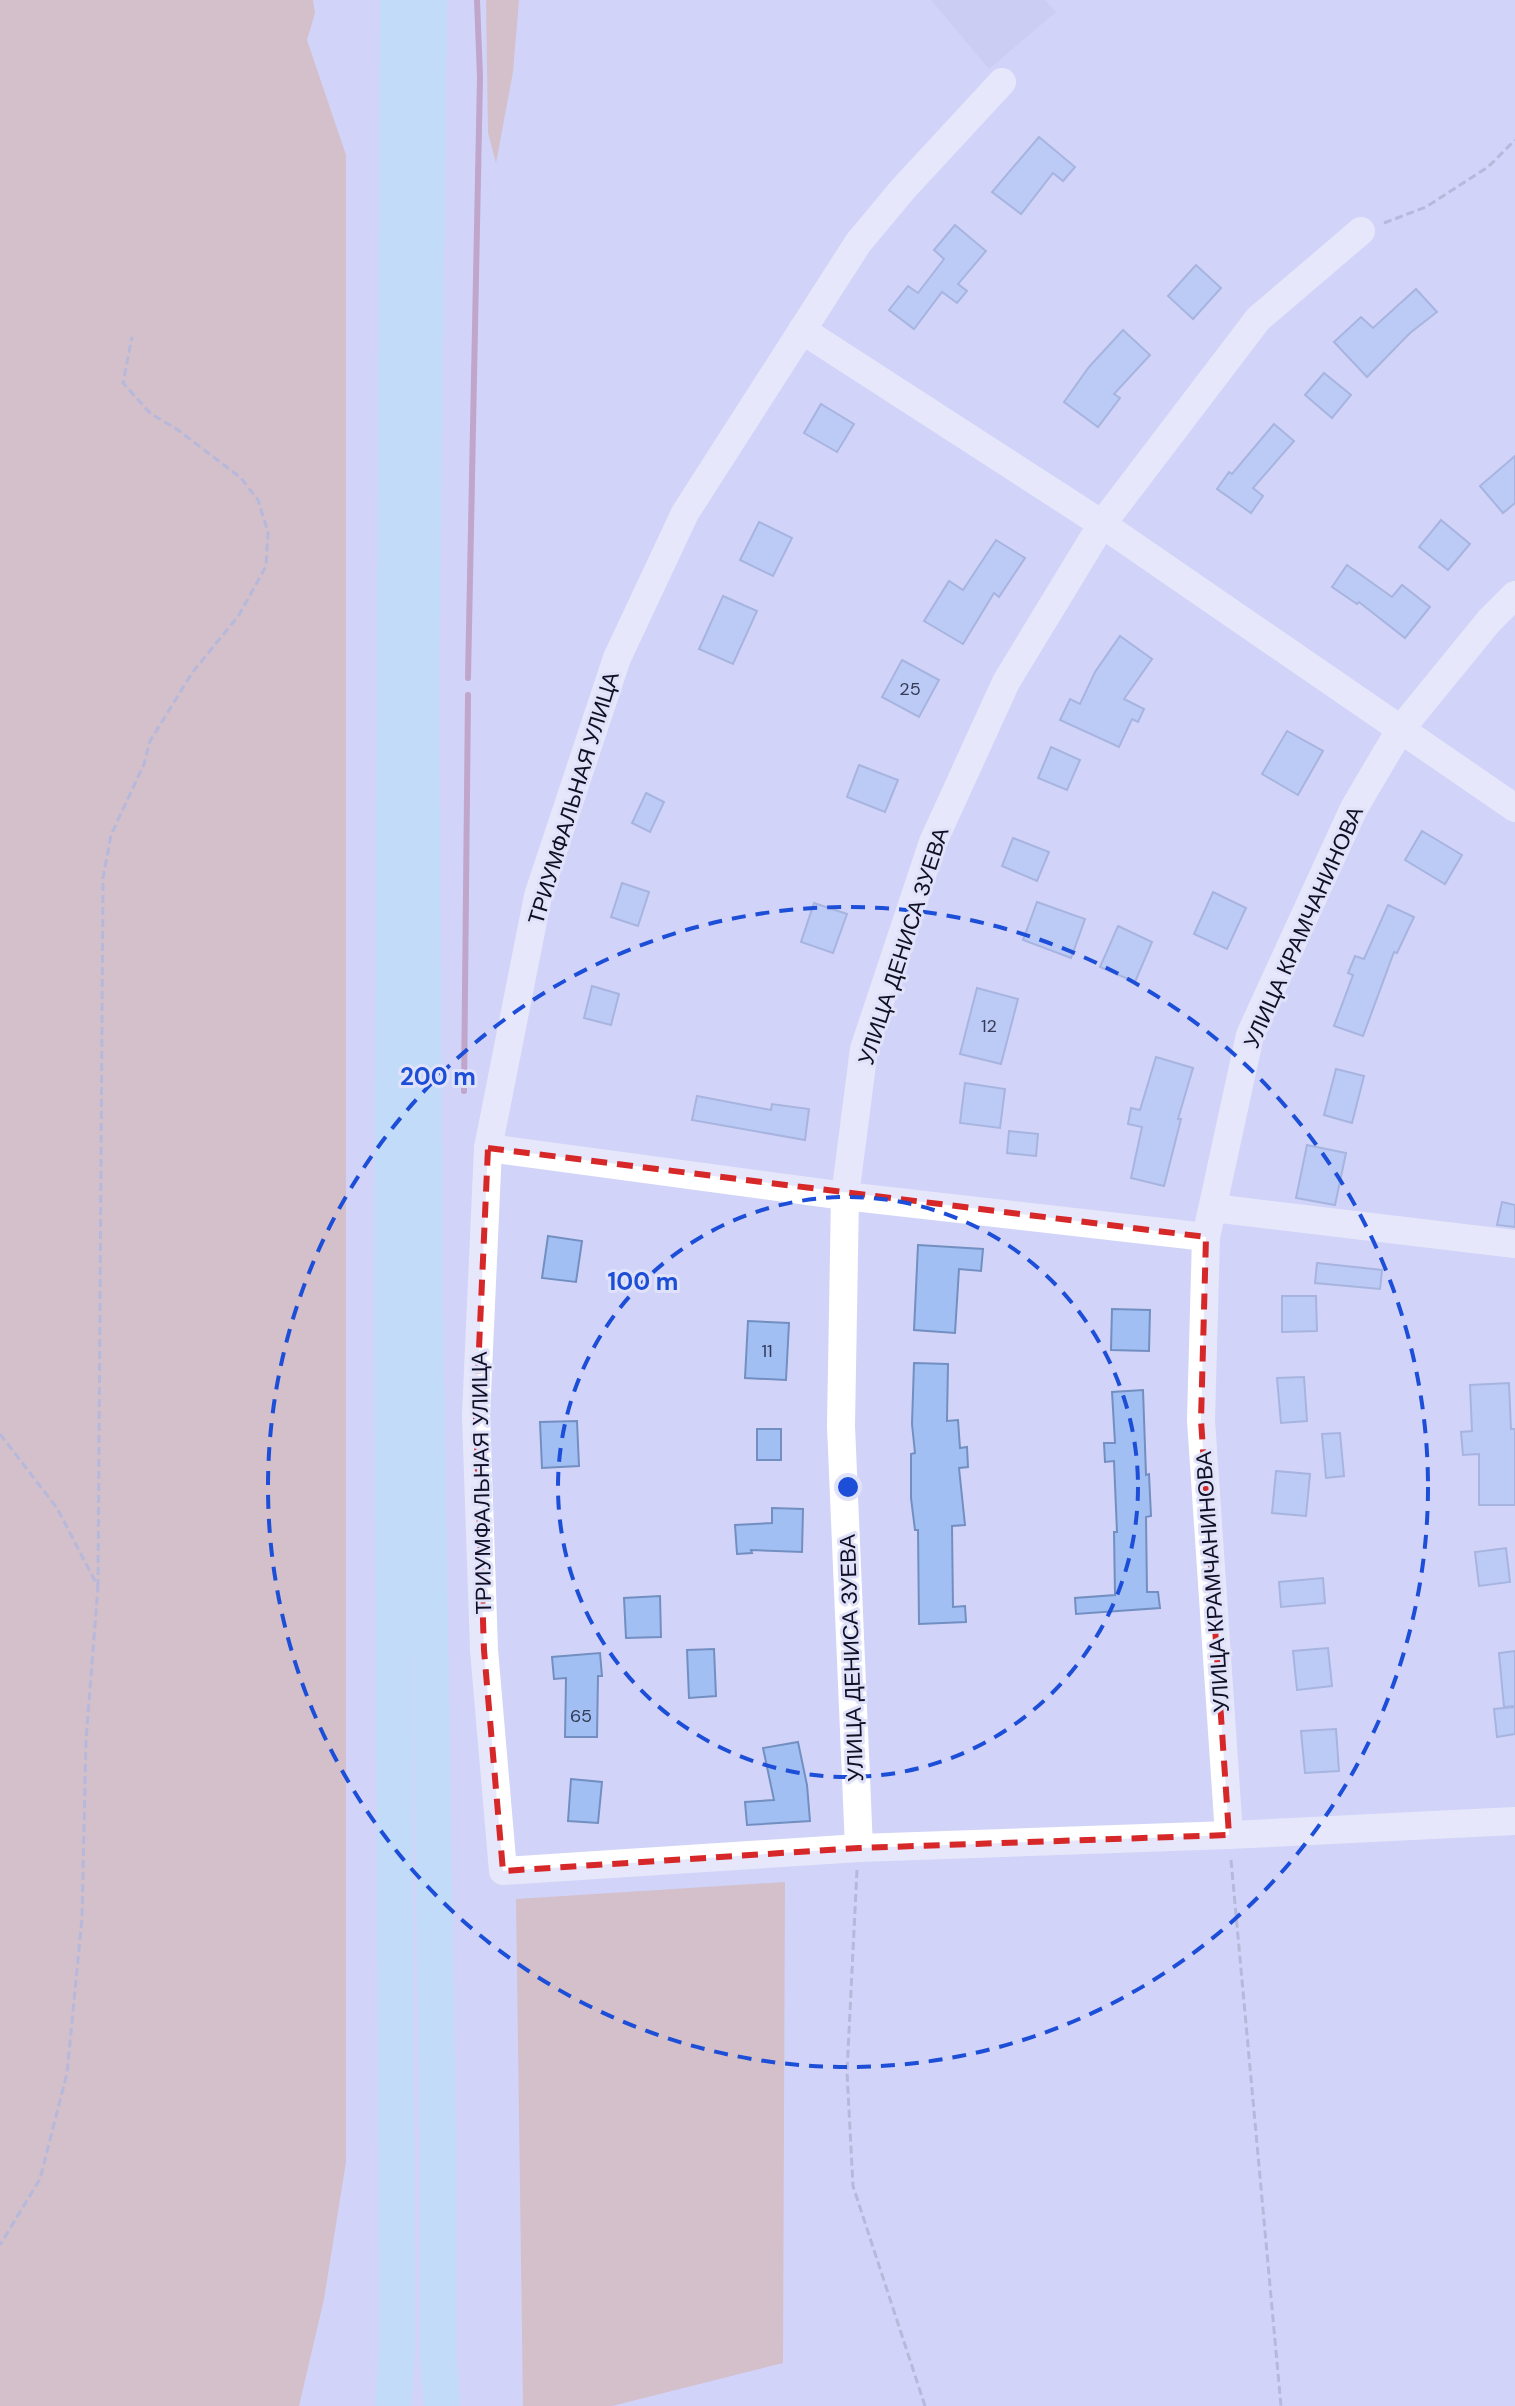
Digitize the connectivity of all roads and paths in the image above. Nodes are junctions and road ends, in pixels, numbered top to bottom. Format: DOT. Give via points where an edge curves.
graph roads {
  1 [pos="398,0"];
  2 [pos="429,0"];
  3 [pos="1002,82"];
  4 [pos="1515,140"];
  5 [pos="1361,231"];
  6 [pos="802,330"];
  7 [pos="132,337"];
  8 [pos="1102,524"];
  9 [pos="1515,595"];
  10 [pos="1400,730"];
  11 [pos="1515,808"];
  12 [pos="488,1148"];
  13 [pos="845,1196"];
  14 [pos="1213,1208"];
  15 [pos="1206,1237"];
  16 [pos="1515,1244"];
  17 [pos="0,1434"];
  18 [pos="98,1587"];
  19 [pos="1515,1821"];
  20 [pos="1229,1835"];
  21 [pos="859,1848"];
  22 [pos="0,2245"];
  23 [pos="393,2406"];
  24 [pos="442,2406"];
  25 [pos="925,2406"];
  26 [pos="1281,2406"];
  1 -- 23 [label="main road"];
  2 -- 24 [label="main road" via="421,703"];
  3 -- 6 [label="street, ТРИУМФАЛЬНАЯ УЛИЦА" via="858,243"];
  4 -- 5 [label="path" via="1488,167 1426,207"];
  5 -- 8 [label="street, УЛИЦА ДЕНИСА ЗУЕВА" via="1258,319"];
  6 -- 8 [label="street"];
  6 -- 12 [label="street, ТРИУМФАЛЬНАЯ УЛИЦА" via="685,513 617,658 538,896"];
  7 -- 18 [label="path" via="123,383 150,413 241,478 258,500 268,532 266,566 239,615 192,673 150,741 111,835 103,878"];
  8 -- 10 [label="street"];
  8 -- 13 [label="street, УЛИЦА ДЕНИСА ЗУЕВА" via="1006,682 933,842 864,1049"];
  9 -- 10 [label="street, УЛИЦА КРАМЧАНИНОВА"];
  10 -- 11 [label="street"];
  10 -- 14 [label="street, УЛИЦА КРАМЧАНИНОВА" via="1354,808 1250,1035"];
  12 -- 13 [label="street"];
  12 -- 21 [label="street, ТРИУМФАЛЬНАЯ УЛИЦА" via="476,1415 484,1650 503,1871"];
  13 -- 15 [label="street"];
  13 -- 21 [label="street, УЛИЦА ДЕНИСА ЗУЕВА" via="841,1426"];
  14 -- 15 [label="street, УЛИЦА КРАМЧАНИНОВА"];
  14 -- 16 [label="street"];
  15 -- 20 [label="street, УЛИЦА КРАМЧАНИНОВА" via="1201,1420"];
  17 -- 18 [label="path" via="57,1508"];
  18 -- 22 [label="path" via="86,1740 82,1918 67,2073 40,2179"];
  19 -- 20 [label="street"];
  20 -- 21 [label="street"];
  20 -- 26 [label="path"];
  21 -- 25 [label="path" via="847,2072 853,2186"];
}
